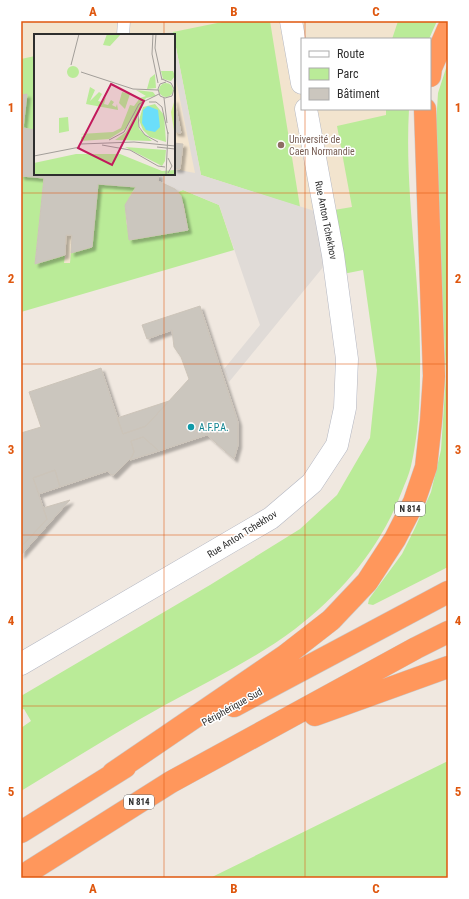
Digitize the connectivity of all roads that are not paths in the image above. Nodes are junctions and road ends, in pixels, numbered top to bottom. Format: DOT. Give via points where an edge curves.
graph roads {
  1 [pos="124,21"];
  2 [pos="291,21"];
  3 [pos="448,29"];
  4 [pos="123,34"];
  5 [pos="431,68"];
  6 [pos="301,78"];
  7 [pos="306,110"];
  8 [pos="425,110"];
  9 [pos="448,592"];
  10 [pos="448,632"];
  11 [pos="21,664"];
  12 [pos="448,667"];
  13 [pos="250,739"];
  14 [pos="113,773"];
  15 [pos="21,832"];
  16 [pos="30,871"];
  1 -- 4 [label="lane"];
  2 -- 6 [label="street"];
  3 -- 5 [label="highway"];
  7 -- 11 [label="street, Rue Anton Tchekhov" via="333,255 347,359 345,408 338,445 312,483 271,518"];
  8 -- 14 [label="highway, N 814" via="434,376 426,467 414,502 395,539 367,582 331,620 286,655"];
  9 -- 14 [label="highway, Périphérique Sud / N 814" via="286,677"];
  10 -- 13 [label="highway, N 814"];
  12 -- 13 [label="highway, N 814"];
  13 -- 16 [label="highway, N 814" via="170,782"];
  14 -- 15 [label="highway, Périphérique Sud / N 814"];
}
